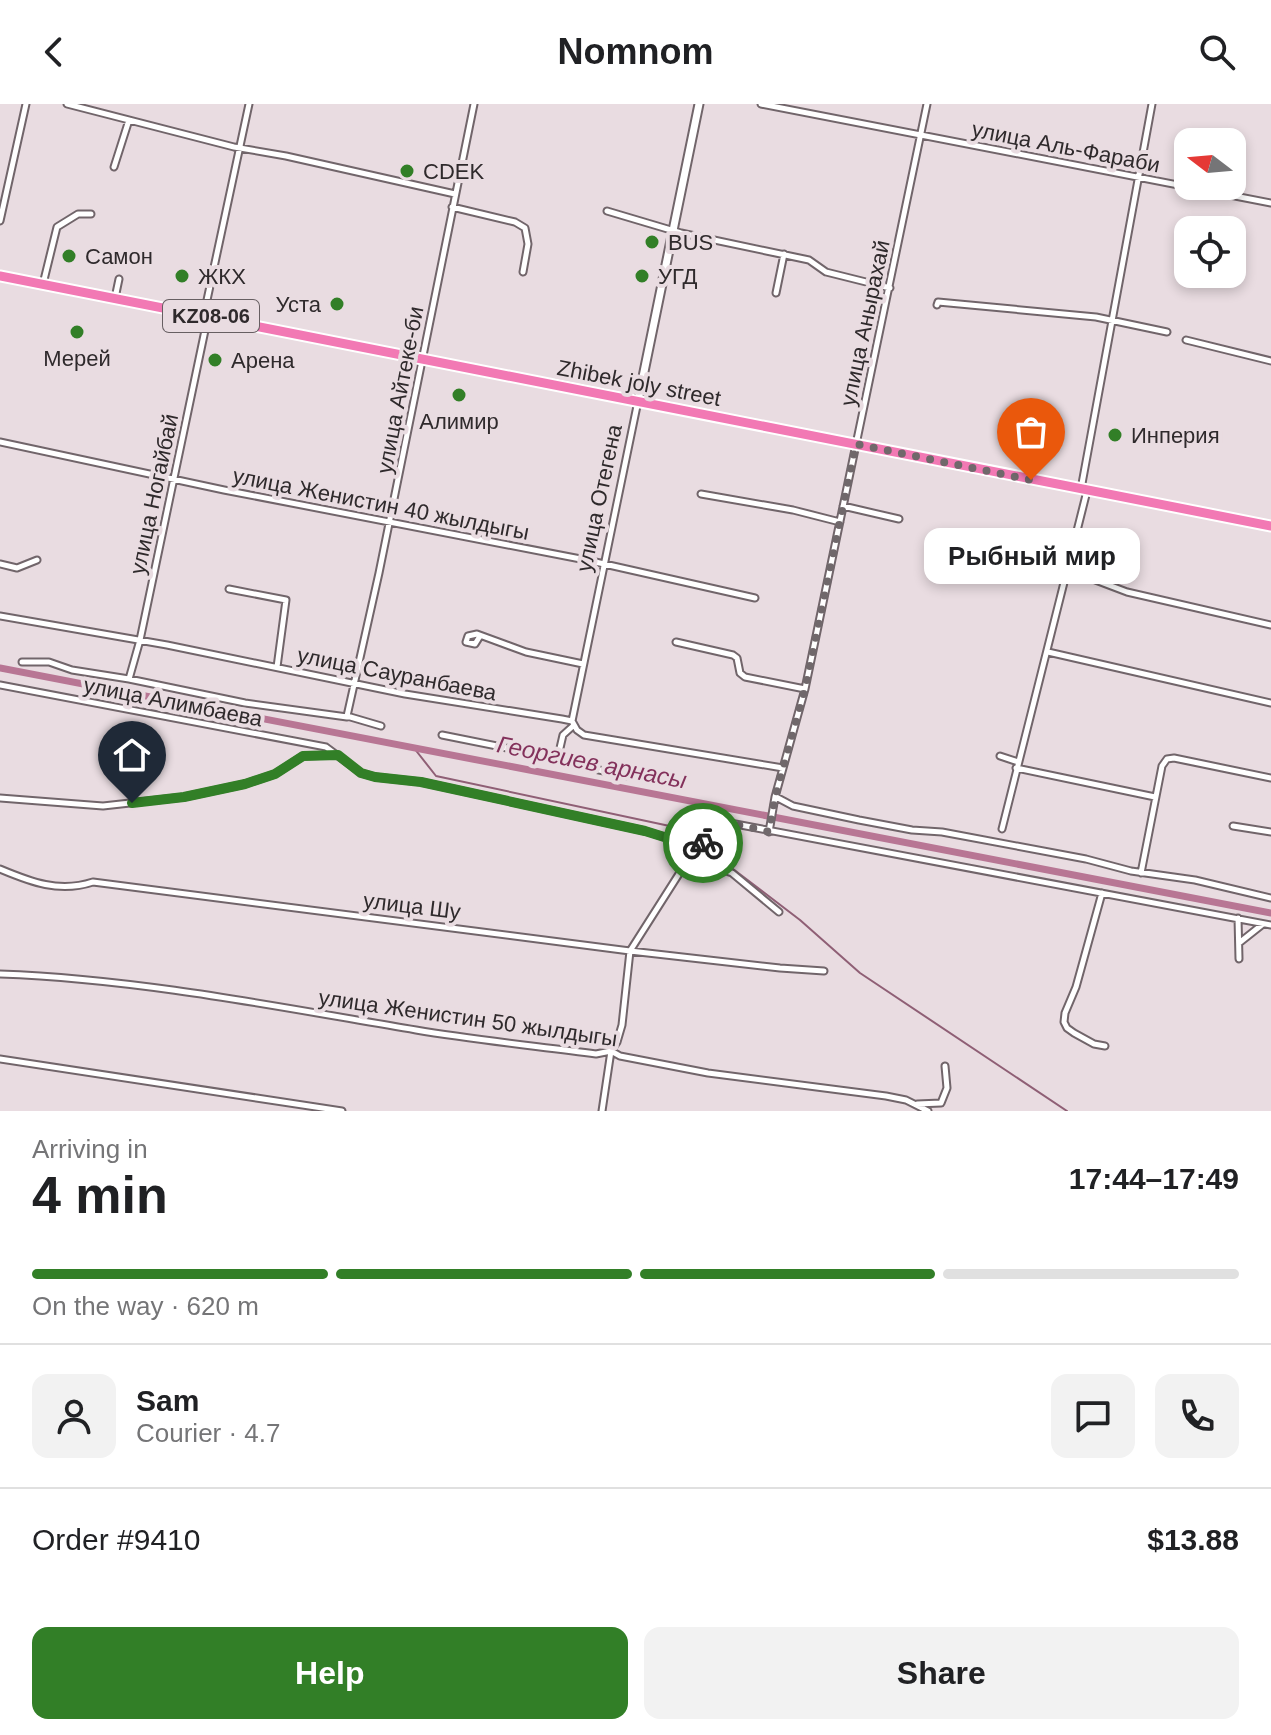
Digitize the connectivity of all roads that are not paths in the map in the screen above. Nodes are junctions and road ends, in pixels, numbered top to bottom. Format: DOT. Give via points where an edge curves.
graph roads {
  1 [pos="26,104"];
  2 [pos="67,104"];
  3 [pos="249,104"];
  4 [pos="474,104"];
  5 [pos="699,104"];
  6 [pos="761,104"];
  7 [pos="927,104"];
  8 [pos="1152,104"];
  9 [pos="129,120"];
  10 [pos="920,136"];
  11 [pos="240,147"];
  12 [pos="114,167"];
  13 [pos="1137,176"];
  14 [pos="455,194"];
  15 [pos="1271,203"];
  16 [pos="452,207"];
  17 [pos="607,211"];
  18 [pos="91,214"];
  19 [pos="0,221"];
  20 [pos="674,231"];
  21 [pos="784,254"];
  22 [pos="523,272"];
  23 [pos="0,276"];
  24 [pos="119,279"];
  25 [pos="43,285"];
  26 [pos="890,288"];
  27 [pos="776,293"];
  28 [pos="114,299"];
  29 [pos="937,305"];
  30 [pos="206,315"];
  31 [pos="1112,322"];
  32 [pos="1167,332"];
  33 [pos="1186,340"];
  34 [pos="422,360"];
  35 [pos="1271,361"];
  36 [pos="638,401"];
  37 [pos="0,442"];
  38 [pos="856,444"];
  39 [pos="173,478"];
  40 [pos="1084,490"];
  41 [pos="701,494"];
  42 [pos="843,506"];
  43 [pos="899,519"];
  44 [pos="389,520"];
  45 [pos="840,522"];
  46 [pos="1271,526"];
  47 [pos="37,560"];
  48 [pos="0,564"];
  49 [pos="604,564"];
  50 [pos="1069,570"];
  51 [pos="229,589"];
  52 [pos="755,598"];
  53 [pos="0,616"];
  54 [pos="1271,625"];
  55 [pos="480,636"];
  56 [pos="140,640"];
  57 [pos="676,642"];
  58 [pos="1048,652"];
  59 [pos="22,662"];
  60 [pos="583,664"];
  61 [pos="277,667"];
  62 [pos="129,679"];
  63 [pos="355,682"];
  64 [pos="0,685"];
  65 [pos="805,689"];
  66 [pos="1271,703"];
  67 [pos="347,717"];
  68 [pos="573,724"];
  69 [pos="381,726"];
  70 [pos="442,735"];
  71 [pos="338,755"];
  72 [pos="1000,756"];
  73 [pos="557,758"];
  74 [pos="1017,765"];
  75 [pos="783,768"];
  76 [pos="632,777"];
  77 [pos="1271,778"];
  78 [pos="1155,797"];
  79 [pos="0,798"];
  80 [pos="775,799"];
  81 [pos="1233,826"];
  82 [pos="1002,829"];
  83 [pos="769,832"];
  84 [pos="1271,832"];
  85 [pos="698,850"];
  86 [pos="691,855"];
  87 [pos="0,869"];
  88 [pos="1141,873"];
  89 [pos="1102,893"];
  90 [pos="1271,898"];
  91 [pos="779,912"];
  92 [pos="1238,918"];
  93 [pos="1268,924"];
  94 [pos="1239,944"];
  95 [pos="630,951"];
  96 [pos="1239,959"];
  97 [pos="824,971"];
  98 [pos="0,974"];
  99 [pos="1105,1046"];
  100 [pos="611,1051"];
  101 [pos="0,1059"];
  102 [pos="945,1066"];
  103 [pos="916,1104"];
  104 [pos="342,1111"];
  105 [pos="602,1111"];
  106 [pos="928,1111"];
  1 -- 19 [label="street"];
  2 -- 9 [label="street"];
  3 -- 11 [label="street, улица Ногайбай"];
  4 -- 14 [label="street, улица Айтеке-би"];
  5 -- 20 [label="main road, улица Отегена"];
  6 -- 10 [label="street, улица Аль-Фараби"];
  7 -- 10 [label="street, улица Анырахай"];
  8 -- 13 [label="street"];
  9 -- 11 [label="street"];
  9 -- 12 [label="street"];
  10 -- 13 [label="street, улица Аль-Фараби"];
  10 -- 26 [label="street, улица Анырахай"];
  11 -- 14 [label="street"];
  11 -- 30 [label="street, улица Ногайбай"];
  13 -- 15 [label="street, улица Аль-Фараби"];
  13 -- 31 [label="street"];
  14 -- 16 [label="street, улица Айтеке-би"];
  16 -- 22 [label="street" via="525,228"];
  16 -- 34 [label="street, улица Айтеке-би"];
  17 -- 20 [label="street"];
  18 -- 25 [label="street" via="78,214 57,227"];
  20 -- 21 [label="street"];
  20 -- 36 [label="main road, улица Отегена"];
  21 -- 26 [label="street" via="809,260 826,272"];
  21 -- 27 [label="street"];
  23 -- 25 [label="highway, Zhibek joly street / KZ08-06"];
  24 -- 28 [label="street"];
  25 -- 28 [label="highway, Zhibek joly street / KZ08-06"];
  26 -- 38 [label="street, улица Анырахай"];
  28 -- 30 [label="highway, Zhibek joly street / KZ08-06"];
  29 -- 31 [label="street"];
  30 -- 34 [label="highway, Zhibek joly street / KZ08-06"];
  30 -- 39 [label="street, улица Ногайбай"];
  31 -- 32 [label="street"];
  31 -- 40 [label="street"];
  33 -- 35 [label="street"];
  34 -- 36 [label="highway, Zhibek joly street / KZ08-06"];
  34 -- 44 [label="street, улица Айтеке-би"];
  36 -- 38 [label="highway, Zhibek joly street / KZ08-06"];
  36 -- 49 [label="street, улица Отегена"];
  37 -- 39 [label="street, улица Женистин 40 жылдыгы"];
  38 -- 40 [label="highway, Zhibek joly street / KZ08-06"];
  38 -- 42 [label="street, улица Анырахай"];
  39 -- 44 [label="street, улица Женистин 40 жылдыгы"];
  39 -- 56 [label="street, улица Ногайбай"];
  40 -- 46 [label="highway, Zhibek joly street / KZ08-06"];
  40 -- 50 [label="street"];
  41 -- 45 [label="street"];
  42 -- 43 [label="street"];
  42 -- 45 [label="street, улица Анырахай"];
  44 -- 49 [label="street, улица Женистин 40 жылдыгы"];
  44 -- 63 [label="street, улица Айтеке-би"];
  45 -- 65 [label="street, улица Анырахай"];
  47 -- 48 [label="street" via="17,568"];
  49 -- 52 [label="street, улица Женистин 40 жылдыгы"];
  49 -- 60 [label="street, улица Отегена"];
  50 -- 54 [label="street" via="1127,592"];
  50 -- 58 [label="street"];
  51 -- 61 [label="street" via="286,600"];
  53 -- 56 [label="street, улица Сауранбаева"];
  55 -- 60 [label="street"];
  56 -- 61 [label="street, улица Сауранбаева"];
  56 -- 62 [label="street, улица Ногайбай"];
  57 -- 65 [label="street" via="733,655 745,677"];
  58 -- 66 [label="street"];
  58 -- 74 [label="street"];
  59 -- 62 [label="street" via="49,662"];
  60 -- 68 [label="street, улица Отегена"];
  61 -- 63 [label="street, улица Сауранбаева"];
  62 -- 67 [label="street"];
  63 -- 67 [label="street, улица Айтеке-би"];
  63 -- 68 [label="street, улица Сауранбаева"];
  64 -- 71 [label="street, улица Алимбаева" via="326,747"];
  65 -- 75 [label="street, улица Анырахай"];
  67 -- 69 [label="street"];
  68 -- 73 [label="street, улица Отегена" via="563,735"];
  68 -- 75 [label="street, улица Сауранбаева" via="584,735"];
  70 -- 73 [label="street"];
  71 -- 79 [label="street" via="303,756 275,774 184,797 103,806"];
  71 -- 86 [label="street, улица Алимбаева" via="375,777 421,782 645,831 677,841"];
  72 -- 74 [label="street"];
  73 -- 76 [label="street"];
  74 -- 78 [label="street"];
  74 -- 82 [label="street"];
  75 -- 80 [label="street, улица Анырахай"];
  77 -- 78 [label="street" via="1174,758 1163,763"];
  78 -- 88 [label="street"];
  80 -- 83 [label="street, улица Анырахай"];
  80 -- 88 [label="street"];
  81 -- 84 [label="street"];
  83 -- 85 [label="street" via="719,825"];
  83 -- 89 [label="street"];
  85 -- 86 [label="street"];
  85 -- 91 [label="street"];
  86 -- 95 [label="street"];
  87 -- 95 [label="street, улица Шу" via="48,886 93,882"];
  88 -- 90 [label="street"];
  89 -- 92 [label="street"];
  89 -- 99 [label="street" via="1064,1022 1074,1033"];
  92 -- 93 [label="street"];
  92 -- 94 [label="street"];
  93 -- 94 [label="street"];
  94 -- 96 [label="street"];
  95 -- 97 [label="street, улица Шу"];
  95 -- 100 [label="street" via="620,1033"];
  98 -- 100 [label="street, улица Женистин 50 жылдыгы" via="266,1003 596,1054"];
  100 -- 103 [label="street, улица Женистин 50 жылдыгы" via="708,1073"];
  100 -- 105 [label="street"];
  101 -- 104 [label="street"];
  102 -- 103 [label="street" via="947,1088 941,1103"];
  103 -- 106 [label="street, улица Женистин 50 жылдыгы"];
}
